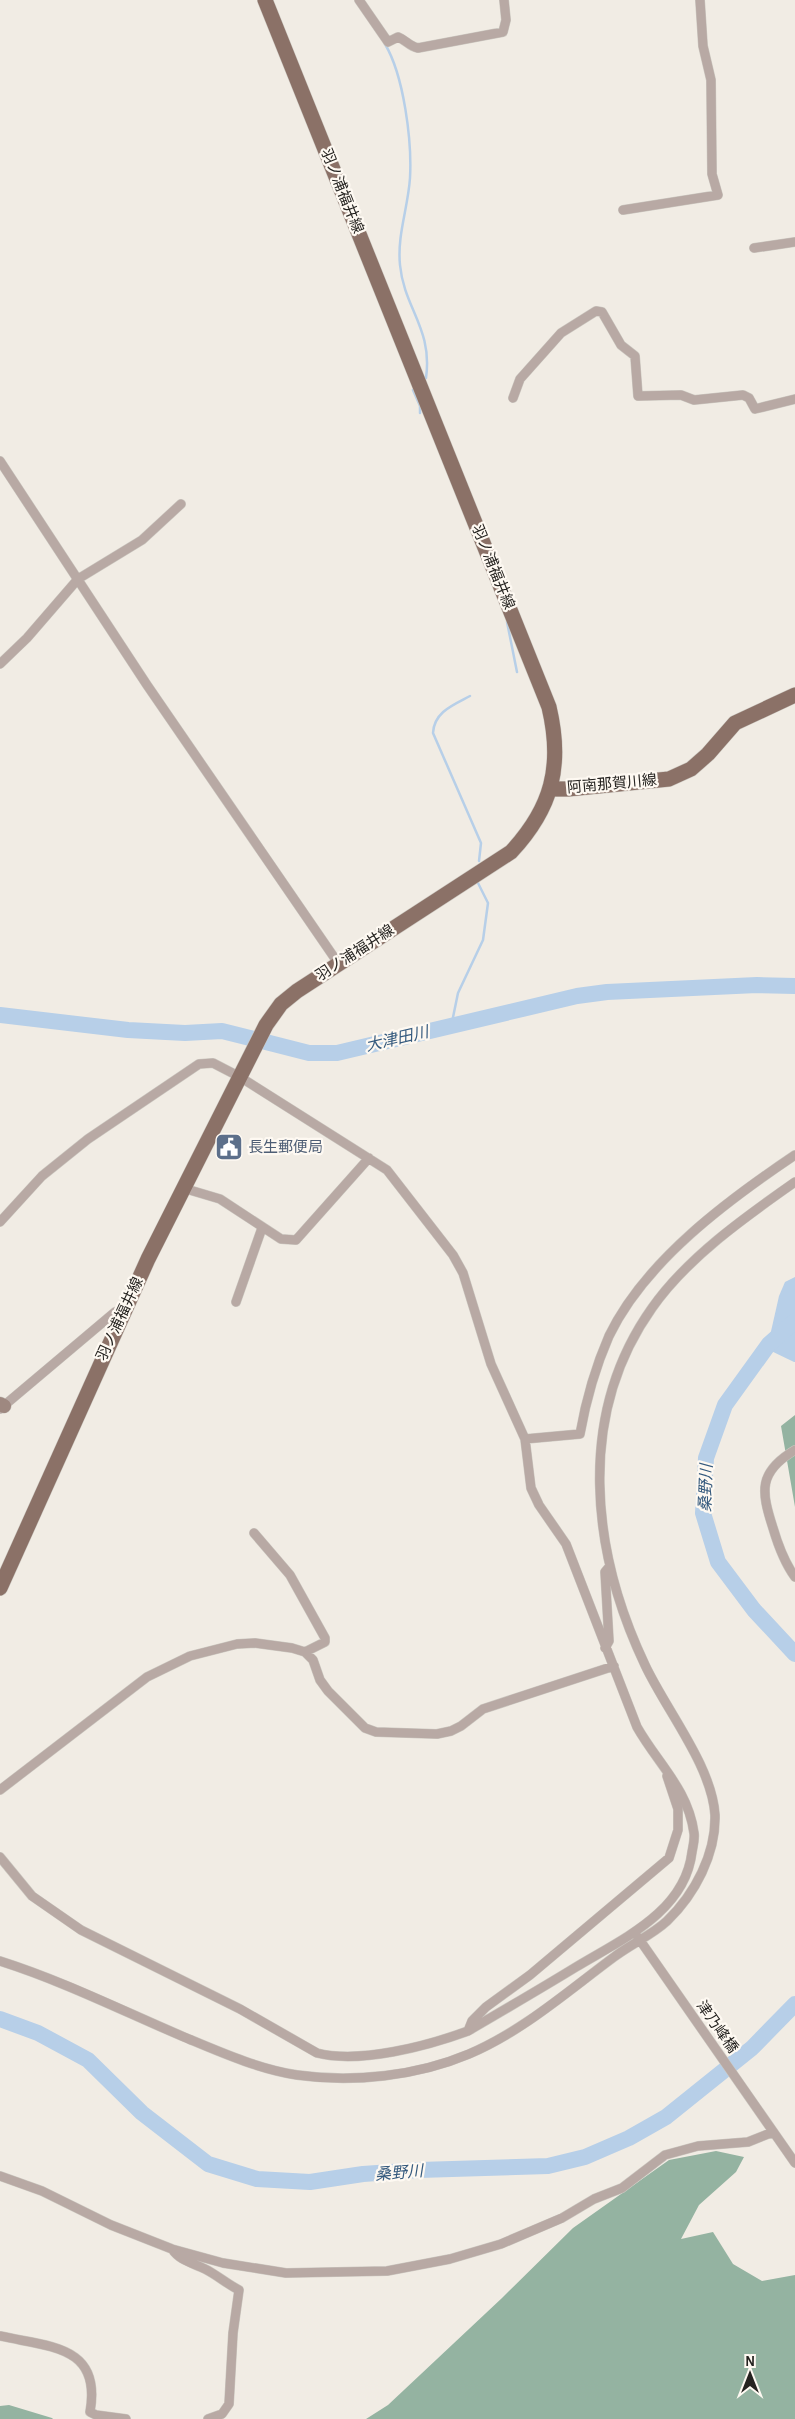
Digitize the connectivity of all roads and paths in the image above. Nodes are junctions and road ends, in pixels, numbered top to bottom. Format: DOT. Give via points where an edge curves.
graph roads {
  1 [pos="265,0"];
  2 [pos="359,0"];
  3 [pos="504,0"];
  4 [pos="700,0"];
  5 [pos="623,210"];
  6 [pos="795,242"];
  7 [pos="754,248"];
  8 [pos="512,398"];
  9 [pos="795,399"];
  10 [pos="0,461"];
  11 [pos="182,504"];
  12 [pos="78,579"];
  13 [pos="0,664"];
  14 [pos="795,696"];
  15 [pos="551,789"];
  16 [pos="338,963"];
  17 [pos="240,1077"];
  18 [pos="795,1155"];
  19 [pos="370,1158"];
  20 [pos="795,1182"];
  21 [pos="182,1188"];
  22 [pos="0,1222"];
  23 [pos="262,1228"];
  24 [pos="236,1302"];
  25 [pos="126,1307"];
  26 [pos="1,1406"];
  27 [pos="525,1439"];
  28 [pos="795,1450"];
  29 [pos="254,1533"];
  30 [pos="610,1566"];
  31 [pos="795,1577"];
  32 [pos="0,1588"];
  33 [pos="606,1648"];
  34 [pos="305,1652"];
  35 [pos="614,1666"];
  36 [pos="666,1771"];
  37 [pos="0,1790"];
  38 [pos="0,1857"];
  39 [pos="640,1940"];
  40 [pos="0,1961"];
  41 [pos="468,2031"];
  42 [pos="773,2132"];
  43 [pos="795,2163"];
  44 [pos="0,2176"];
  45 [pos="172,2249"];
  46 [pos="0,2336"];
  47 [pos="126,2419"];
  48 [pos="208,2419"];
  1 -- 15 [label="main road, 羽ノ浦福井線" via="549,707 555,732"];
  2 -- 3 [label="street" via="388,42 398,37 418,48 503,32 506,20"];
  4 -- 5 [label="street" via="703,46 711,80 712,174 718,195"];
  6 -- 7 [label="street"];
  8 -- 9 [label="street" via="520,379 561,333 596,310 602,312 621,345 635,356 638,396 681,395 694,400 743,395 749,398 755,409"];
  10 -- 12 [label="street"];
  11 -- 12 [label="street" via="142,540"];
  12 -- 13 [label="street"];
  12 -- 16 [label="street"];
  14 -- 15 [label="main road, 阿南那賀川線" via="735,724 708,754 691,768 669,779"];
  15 -- 16 [label="main road, 羽ノ浦福井線" via="530,832 511,852"];
  16 -- 17 [label="main road, 羽ノ浦福井線" via="281,1004 266,1025"];
  17 -- 19 [label="street"];
  17 -- 21 [label="main road, 羽ノ浦福井線"];
  17 -- 22 [label="street" via="213,1062 199,1064 88,1139 42,1176"];
  18 -- 27 [label="street" via="750,1186 676,1248 630,1302 610,1334 594,1372 580,1434"];
  19 -- 23 [label="street" via="296,1240 281,1239"];
  19 -- 27 [label="street" via="387,1170 454,1255 463,1273 491,1364"];
  20 -- 30 [label="street" via="742,1220 682,1273 652,1306 629,1345 609,1399 600,1452 598,1488"];
  21 -- 23 [label="street" via="220,1199"];
  21 -- 25 [label="main road, 羽ノ浦福井線"];
  23 -- 24 [label="street"];
  25 -- 26 [label="street" via="115,1312"];
  25 -- 32 [label="main road, 羽ノ浦福井線"];
  27 -- 33 [label="street" via="531,1488 566,1544"];
  28 -- 31 [label="street" via="778,1460 768,1476 763,1499 780,1550"];
  29 -- 34 [label="street" via="290,1574 325,1638 326,1642"];
  30 -- 33 [label="street" via="606,1572 609,1641"];
  30 -- 39 [label="street" via="631,1636 654,1684 699,1759 715,1813 706,1865 689,1896 665,1923"];
  33 -- 35 [label="street"];
  34 -- 35 [label="street" via="314,1660 320,1680 364,1728 376,1732 418,1734 451,1731 483,1709"];
  34 -- 37 [label="street" via="255,1643 237,1644 171,1663 147,1676"];
  35 -- 36 [label="street" via="637,1727"];
  36 -- 39 [label="street" via="682,1792 689,1812 694,1835 691,1863 683,1884"];
  36 -- 41 [label="street" via="678,1809 678,1830 669,1858 486,2007 472,2021"];
  38 -- 41 [label="street" via="32,1896 81,1930 240,2009 317,2053 372,2055 440,2041"];
  39 -- 40 [label="street" via="514,2032 469,2055 426,2068 339,2078 297,2075 263,2067 40,1974"];
  39 -- 41 [label="street"];
  39 -- 42 [label="street, 津乃峰橋"];
  42 -- 43 [label="street, 津乃峰橋"];
  42 -- 45 [label="street" via="748,2142 698,2146 665,2155 622,2188 594,2199 562,2218 501,2244 450,2259 387,2271 286,2273 223,2263"];
  44 -- 45 [label="street" via="42,2191 112,2225"];
  45 -- 48 [label="street" via="177,2257 207,2270 239,2290 229,2404 222,2414"];
  46 -- 47 [label="street" via="70,2352 80,2360 92,2384 90,2412"];
}
